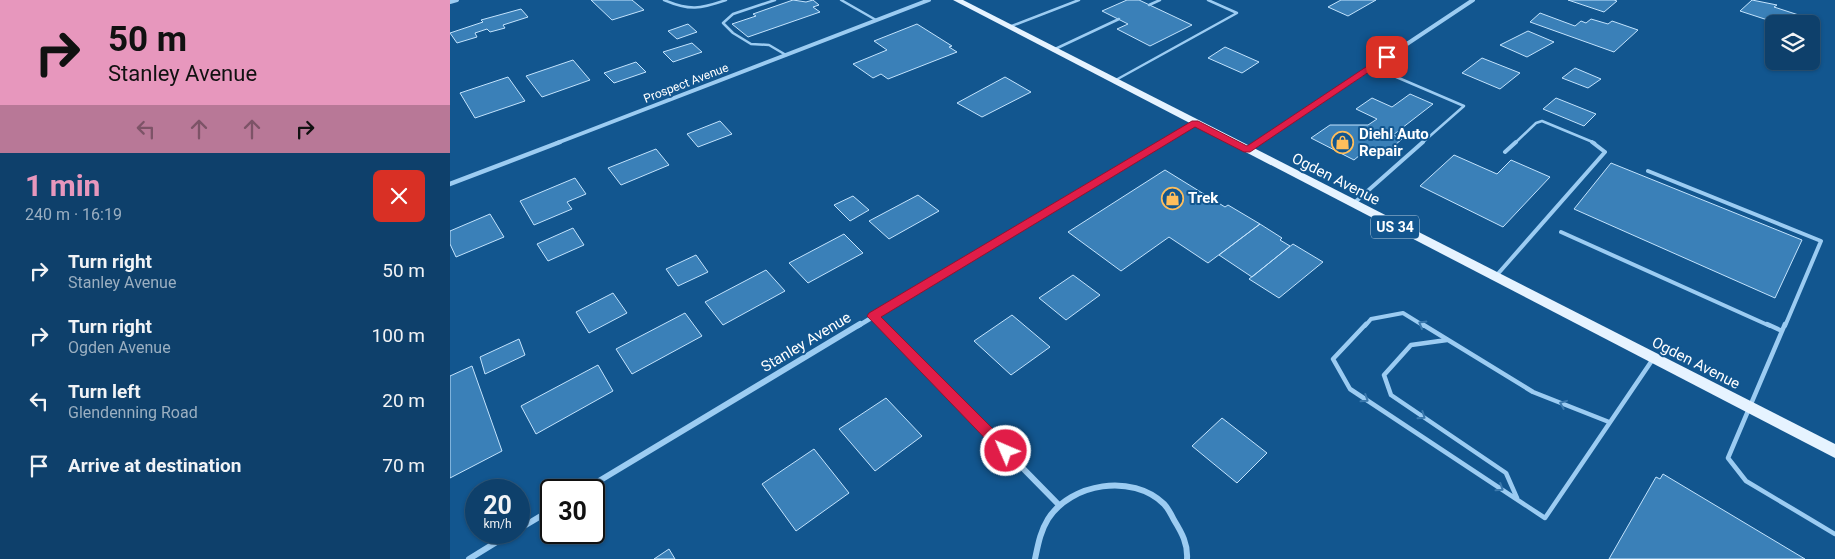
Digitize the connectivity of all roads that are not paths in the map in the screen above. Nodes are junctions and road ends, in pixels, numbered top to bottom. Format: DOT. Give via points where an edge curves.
graph roads {
  1 [pos="457,0"];
  2 [pos="664,0"];
  3 [pos="726,0"];
  4 [pos="774,0"];
  5 [pos="841,0"];
  6 [pos="929,0"];
  7 [pos="957,0"];
  8 [pos="1079,0"];
  9 [pos="1160,0"];
  10 [pos="1208,0"];
  11 [pos="1474,0"];
  12 [pos="450,2"];
  13 [pos="1149,5"];
  14 [pos="1119,19"];
  15 [pos="876,20"];
  16 [pos="1009,27"];
  17 [pos="1054,50"];
  18 [pos="786,55"];
  19 [pos="1373,67"];
  20 [pos="1114,81"];
  21 [pos="1195,123"];
  22 [pos="1247,150"];
  23 [pos="1505,152"];
  24 [pos="1648,171"];
  25 [pos="450,184"];
  26 [pos="1352,205"];
  27 [pos="1561,232"];
  28 [pos="1494,278"];
  29 [pos="873,316"];
  30 [pos="1782,331"];
  31 [pos="1447,340"];
  32 [pos="1654,359"];
  33 [pos="1750,407"];
  34 [pos="1608,422"];
  35 [pos="1835,451"];
  36 [pos="602,479"];
  37 [pos="1517,500"];
  38 [pos="1060,505"];
  39 [pos="1835,534"];
  40 [pos="493,544"];
  41 [pos="469,559"];
  42 [pos="1035,559"];
  43 [pos="1187,559"];
  1 -- 12 [label="street"];
  2 -- 3 [label="lane" via="687,10"];
  4 -- 18 [label="lane" via="733,14 723,23 751,44 769,45"];
  5 -- 15 [label="lane"];
  6 -- 15 [label="street, Prospect Avenue"];
  7 -- 16 [label="main road, Ogden Avenue / US 34"];
  8 -- 16 [label="lane"];
  9 -- 13 [label="lane"];
  10 -- 20 [label="lane" via="1237,13"];
  11 -- 19 [label="street"];
  14 -- 17 [label="lane"];
  15 -- 18 [label="street, Prospect Avenue"];
  16 -- 17 [label="main road, Ogden Avenue / US 34"];
  17 -- 20 [label="main road, Ogden Avenue / US 34"];
  18 -- 25 [label="street, Prospect Avenue"];
  19 -- 22 [label="street"];
  19 -- 26 [label="lane" via="1464,106"];
  20 -- 21 [label="main road, Ogden Avenue / US 34"];
  21 -- 22 [label="main road, Ogden Avenue / US 34"];
  21 -- 29 [label="street, Stanley Avenue"];
  22 -- 26 [label="main road, Ogden Avenue / US 34"];
  23 -- 28 [label="lane" via="1542,121 1597,144 1606,152"];
  24 -- 30 [label="lane" via="1821,241"];
  26 -- 28 [label="main road, Ogden Avenue / US 34"];
  27 -- 30 [label="lane"];
  28 -- 32 [label="main road, Ogden Avenue / US 34"];
  29 -- 36 [label="street, Stanley Avenue"];
  29 -- 38 [label="street"];
  30 -- 33 [label="lane"];
  34 -- 31 [label="lane, one-way" via="1533,392"];
  31 -- 37 [label="lane, one-way" via="1411,345 1384,375 1391,395 1506,473"];
  31 -- 37 [label="lane, one-way" via="1403,313 1371,318 1333,359 1350,389"];
  32 -- 33 [label="main road, Ogden Avenue / US 34"];
  32 -- 34 [label="lane"];
  33 -- 35 [label="main road, Ogden Avenue / US 34"];
  33 -- 39 [label="lane" via="1728,458 1746,481"];
  34 -- 37 [label="lane" via="1545,518"];
  38 -- 42 [label="street" via="1040,535"];
  38 -- 43 [label="street" via="1082,490 1098,485 1137,488 1163,502 1184,536"];
  40 -- 41 [label="street"];
}
